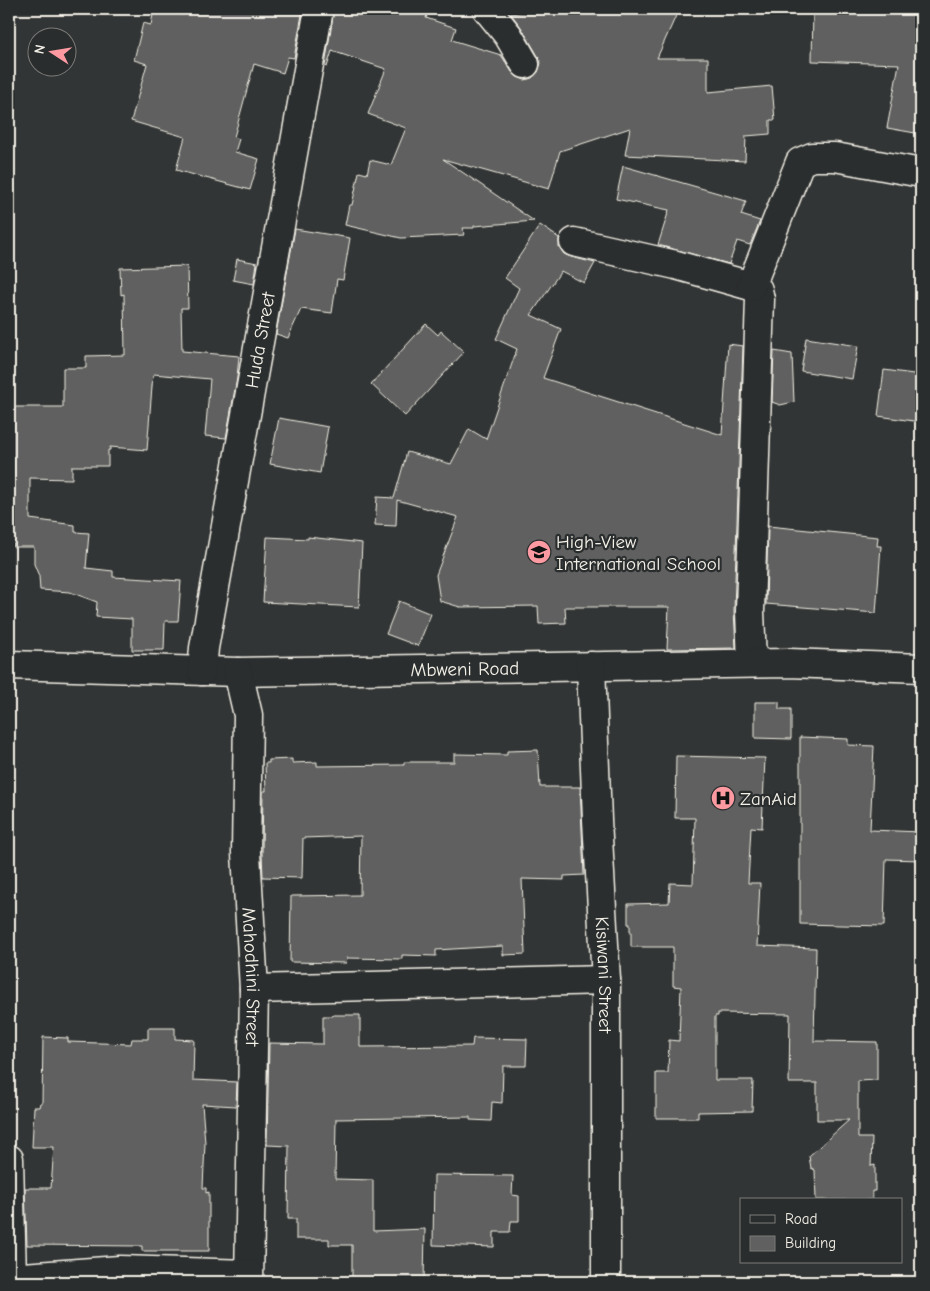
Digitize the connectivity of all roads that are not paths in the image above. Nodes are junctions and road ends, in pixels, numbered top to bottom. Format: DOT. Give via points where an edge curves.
graph roads {
  1 [pos="319,9"];
  2 [pos="487,9"];
  3 [pos="525,64"];
  4 [pos="921,173"];
  5 [pos="574,242"];
  6 [pos="751,286"];
  7 [pos="752,663"];
  8 [pos="9,665"];
  9 [pos="591,666"];
  10 [pos="921,668"];
  11 [pos="202,671"];
  12 [pos="238,672"];
  13 [pos="606,980"];
  14 [pos="254,989"];
  15 [pos="9,1159"];
  16 [pos="10,1278"];
  17 [pos="248,1278"];
  18 [pos="606,1282"];
  1 -- 11 [label="street, Huda Street" via="205,638"];
  2 -- 3 [label="street"];
  4 -- 6 [label="street" via="835,157 812,157 800,162"];
  5 -- 6 [label="street"];
  6 -- 7 [label="street" via="758,290 760,299 750,611"];
  7 -- 9 [label="street, Mbweni Road"];
  7 -- 10 [label="street, Mbweni Road"];
  8 -- 11 [label="street, Mbweni Road"];
  9 -- 12 [label="street, Mbweni Road"];
  9 -- 13 [label="street, Kisiwani Street"];
  11 -- 12 [label="street, Mbweni Road"];
  12 -- 14 [label="street, Mahodhini Street" via="248,715 246,853"];
  13 -- 14 [label="street"];
  13 -- 18 [label="street, Kisiwani Street"];
  14 -- 17 [label="street, Mahodhini Street"];
  15 -- 16 [label="street"];
  16 -- 17 [label="street" via="120,1270"];
}
